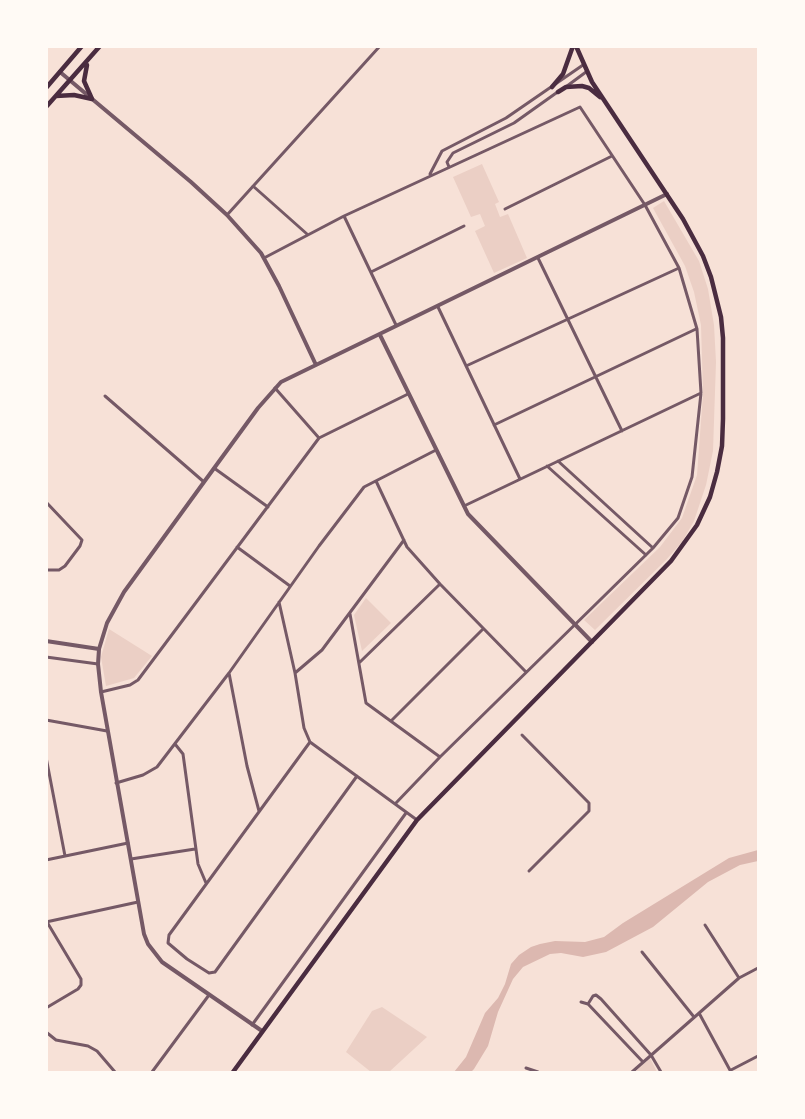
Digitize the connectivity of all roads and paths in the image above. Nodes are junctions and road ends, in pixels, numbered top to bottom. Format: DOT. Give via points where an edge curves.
graph roads {
  1 [pos="82,46"];
  2 [pos="100,46"];
  3 [pos="380,46"];
  4 [pos="574,46"];
  5 [pos="88,61"];
  6 [pos="583,65"];
  7 [pos="60,72"];
  8 [pos="586,72"];
  9 [pos="70,81"];
  10 [pos="552,87"];
  11 [pos="46,88"];
  12 [pos="558,92"];
  13 [pos="56,96"];
  14 [pos="92,99"];
  15 [pos="606,103"];
  16 [pos="46,107"];
  17 [pos="612,156"];
  18 [pos="449,167"];
  19 [pos="430,176"];
  20 [pos="253,186"];
  21 [pos="667,195"];
  22 [pos="645,206"];
  23 [pos="505,208"];
  24 [pos="227,215"];
  25 [pos="344,216"];
  26 [pos="464,226"];
  27 [pos="307,234"];
  28 [pos="264,258"];
  29 [pos="538,258"];
  30 [pos="679,268"];
  31 [pos="371,272"];
  32 [pos="438,307"];
  33 [pos="568,319"];
  34 [pos="397,327"];
  35 [pos="697,329"];
  36 [pos="380,335"];
  37 [pos="316,365"];
  38 [pos="466,366"];
  39 [pos="596,376"];
  40 [pos="275,387"];
  41 [pos="702,393"];
  42 [pos="408,394"];
  43 [pos="105,396"];
  44 [pos="494,424"];
  45 [pos="622,431"];
  46 [pos="319,438"];
  47 [pos="436,450"];
  48 [pos="558,461"];
  49 [pos="548,466"];
  50 [pos="214,468"];
  51 [pos="520,479"];
  52 [pos="376,481"];
  53 [pos="204,482"];
  54 [pos="46,502"];
  55 [pos="464,506"];
  56 [pos="268,507"];
  57 [pos="404,540"];
  58 [pos="237,547"];
  59 [pos="653,548"];
  60 [pos="646,555"];
  61 [pos="46,570"];
  62 [pos="440,584"];
  63 [pos="290,586"];
  64 [pos="279,602"];
  65 [pos="350,614"];
  66 [pos="574,624"];
  67 [pos="484,629"];
  68 [pos="46,641"];
  69 [pos="592,642"];
  70 [pos="99,649"];
  71 [pos="46,657"];
  72 [pos="360,662"];
  73 [pos="98,664"];
  74 [pos="526,672"];
  75 [pos="229,673"];
  76 [pos="295,673"];
  77 [pos="101,692"];
  78 [pos="46,720"];
  79 [pos="391,721"];
  80 [pos="107,731"];
  81 [pos="522,735"];
  82 [pos="310,742"];
  83 [pos="175,744"];
  84 [pos="46,757"];
  85 [pos="440,757"];
  86 [pos="357,776"];
  87 [pos="116,783"];
  88 [pos="395,804"];
  89 [pos="259,811"];
  90 [pos="406,813"];
  91 [pos="417,820"];
  92 [pos="128,843"];
  93 [pos="195,849"];
  94 [pos="65,856"];
  95 [pos="131,859"];
  96 [pos="46,860"];
  97 [pos="529,871"];
  98 [pos="206,883"];
  99 [pos="138,902"];
  100 [pos="47,922"];
  101 [pos="705,925"];
  102 [pos="642,952"];
  103 [pos="759,968"];
  104 [pos="739,978"];
  105 [pos="209,995"];
  106 [pos="581,1002"];
  107 [pos="588,1004"];
  108 [pos="46,1008"];
  109 [pos="699,1013"];
  110 [pos="694,1017"];
  111 [pos="252,1024"];
  112 [pos="262,1031"];
  113 [pos="46,1032"];
  114 [pos="651,1055"];
  115 [pos="759,1056"];
  116 [pos="643,1062"];
  117 [pos="526,1068"];
  118 [pos="730,1071"];
  119 [pos="115,1072"];
  120 [pos="152,1072"];
  121 [pos="232,1072"];
  122 [pos="538,1072"];
  123 [pos="632,1072"];
  124 [pos="661,1072"];
  1 -- 7 [label="main road"];
  2 -- 5 [label="main road"];
  3 -- 20 [label="street"];
  4 -- 6 [label="main road"];
  4 -- 10 [label="main road" via="563,74"];
  5 -- 9 [label="main road"];
  5 -- 14 [label="main road" via="84,81"];
  6 -- 8 [label="main road"];
  6 -- 10 [label="street"];
  7 -- 9 [label="street"];
  7 -- 11 [label="main road"];
  8 -- 12 [label="street"];
  8 -- 15 [label="main road"];
  9 -- 13 [label="main road"];
  9 -- 14 [label="street"];
  10 -- 19 [label="street" via="506,118 442,151"];
  12 -- 15 [label="main road" via="582,86"];
  12 -- 18 [label="street" via="514,123 453,153 447,162"];
  13 -- 14 [label="main road"];
  13 -- 16 [label="main road"];
  14 -- 24 [label="street"];
  15 -- 21 [label="main road"];
  17 -- 18 [label="street" via="580,107"];
  17 -- 22 [label="street"];
  17 -- 23 [label="street"];
  18 -- 19 [label="street"];
  19 -- 25 [label="street"];
  20 -- 24 [label="street"];
  20 -- 27 [label="street"];
  21 -- 22 [label="street"];
  21 -- 69 [label="main road" via="703,256 721,316 722,446 710,497 686,543"];
  22 -- 29 [label="street"];
  22 -- 30 [label="street"];
  24 -- 28 [label="street"];
  25 -- 27 [label="street"];
  25 -- 31 [label="street"];
  26 -- 31 [label="street"];
  27 -- 28 [label="street"];
  28 -- 37 [label="street"];
  29 -- 32 [label="street"];
  29 -- 33 [label="street"];
  30 -- 33 [label="street"];
  30 -- 35 [label="street"];
  31 -- 34 [label="street"];
  32 -- 34 [label="street"];
  32 -- 38 [label="street"];
  33 -- 38 [label="street"];
  33 -- 39 [label="street"];
  34 -- 36 [label="street"];
  35 -- 39 [label="street"];
  35 -- 41 [label="street"];
  36 -- 37 [label="street"];
  36 -- 42 [label="street"];
  37 -- 40 [label="street"];
  38 -- 44 [label="street"];
  39 -- 44 [label="street"];
  39 -- 45 [label="street"];
  40 -- 46 [label="street"];
  40 -- 50 [label="street"];
  41 -- 45 [label="street"];
  41 -- 59 [label="street" via="692,477 678,518"];
  42 -- 46 [label="street"];
  42 -- 47 [label="street"];
  43 -- 53 [label="street"];
  44 -- 51 [label="street"];
  45 -- 48 [label="street"];
  46 -- 56 [label="street"];
  47 -- 52 [label="street"];
  47 -- 55 [label="street"];
  48 -- 49 [label="street"];
  48 -- 59 [label="street"];
  49 -- 51 [label="street"];
  49 -- 60 [label="street"];
  50 -- 53 [label="street"];
  50 -- 56 [label="street"];
  51 -- 55 [label="street"];
  52 -- 57 [label="street"];
  52 -- 63 [label="street" via="353,501"];
  53 -- 70 [label="street" via="124,592 107,622"];
  54 -- 61 [label="street" via="82,540 65,566"];
  55 -- 66 [label="street"];
  56 -- 58 [label="street"];
  57 -- 62 [label="street"];
  57 -- 65 [label="street"];
  58 -- 63 [label="street"];
  58 -- 77 [label="street" via="138,680"];
  59 -- 60 [label="street"];
  60 -- 66 [label="street"];
  62 -- 67 [label="street"];
  62 -- 72 [label="street"];
  63 -- 64 [label="street"];
  64 -- 75 [label="street"];
  64 -- 76 [label="street"];
  65 -- 72 [label="street"];
  65 -- 76 [label="street" via="322,650"];
  66 -- 69 [label="street"];
  66 -- 74 [label="street"];
  67 -- 74 [label="street"];
  67 -- 79 [label="street"];
  68 -- 70 [label="street"];
  69 -- 91 [label="main road"];
  70 -- 73 [label="street"];
  71 -- 73 [label="street"];
  72 -- 79 [label="street" via="366,703"];
  73 -- 77 [label="street"];
  74 -- 85 [label="street"];
  75 -- 83 [label="street"];
  75 -- 89 [label="street"];
  76 -- 82 [label="street"];
  77 -- 80 [label="street"];
  78 -- 80 [label="street"];
  79 -- 85 [label="street"];
  80 -- 87 [label="street"];
  81 -- 97 [label="street" via="589,803 589,811"];
  82 -- 86 [label="street"];
  82 -- 89 [label="street"];
  83 -- 87 [label="street" via="151,771"];
  83 -- 93 [label="street" via="183,754"];
  84 -- 94 [label="street"];
  85 -- 88 [label="street"];
  86 -- 88 [label="street"];
  86 -- 98 [label="street" via="215,972 209,973 168,943 169,935"];
  87 -- 92 [label="street"];
  88 -- 90 [label="street"];
  89 -- 98 [label="street"];
  90 -- 91 [label="street"];
  90 -- 111 [label="street"];
  91 -- 112 [label="main road"];
  92 -- 94 [label="street"];
  92 -- 95 [label="street"];
  93 -- 95 [label="street"];
  93 -- 98 [label="street"];
  94 -- 96 [label="street"];
  95 -- 99 [label="street"];
  99 -- 100 [label="street"];
  99 -- 105 [label="street" via="152,952"];
  100 -- 108 [label="street" via="81,985"];
  101 -- 104 [label="street"];
  102 -- 110 [label="street"];
  103 -- 104 [label="street"];
  104 -- 109 [label="street"];
  105 -- 111 [label="street"];
  105 -- 120 [label="street"];
  106 -- 107 [label="street"];
  107 -- 114 [label="street" via="593,996 601,999"];
  107 -- 116 [label="street"];
  109 -- 110 [label="street"];
  109 -- 118 [label="street"];
  110 -- 114 [label="street"];
  111 -- 112 [label="street"];
  112 -- 121 [label="main road"];
  113 -- 119 [label="street" via="56,1040 97,1051"];
  114 -- 116 [label="street"];
  114 -- 124 [label="street"];
  115 -- 118 [label="street"];
  116 -- 123 [label="street"];
  117 -- 122 [label="street"];
}
